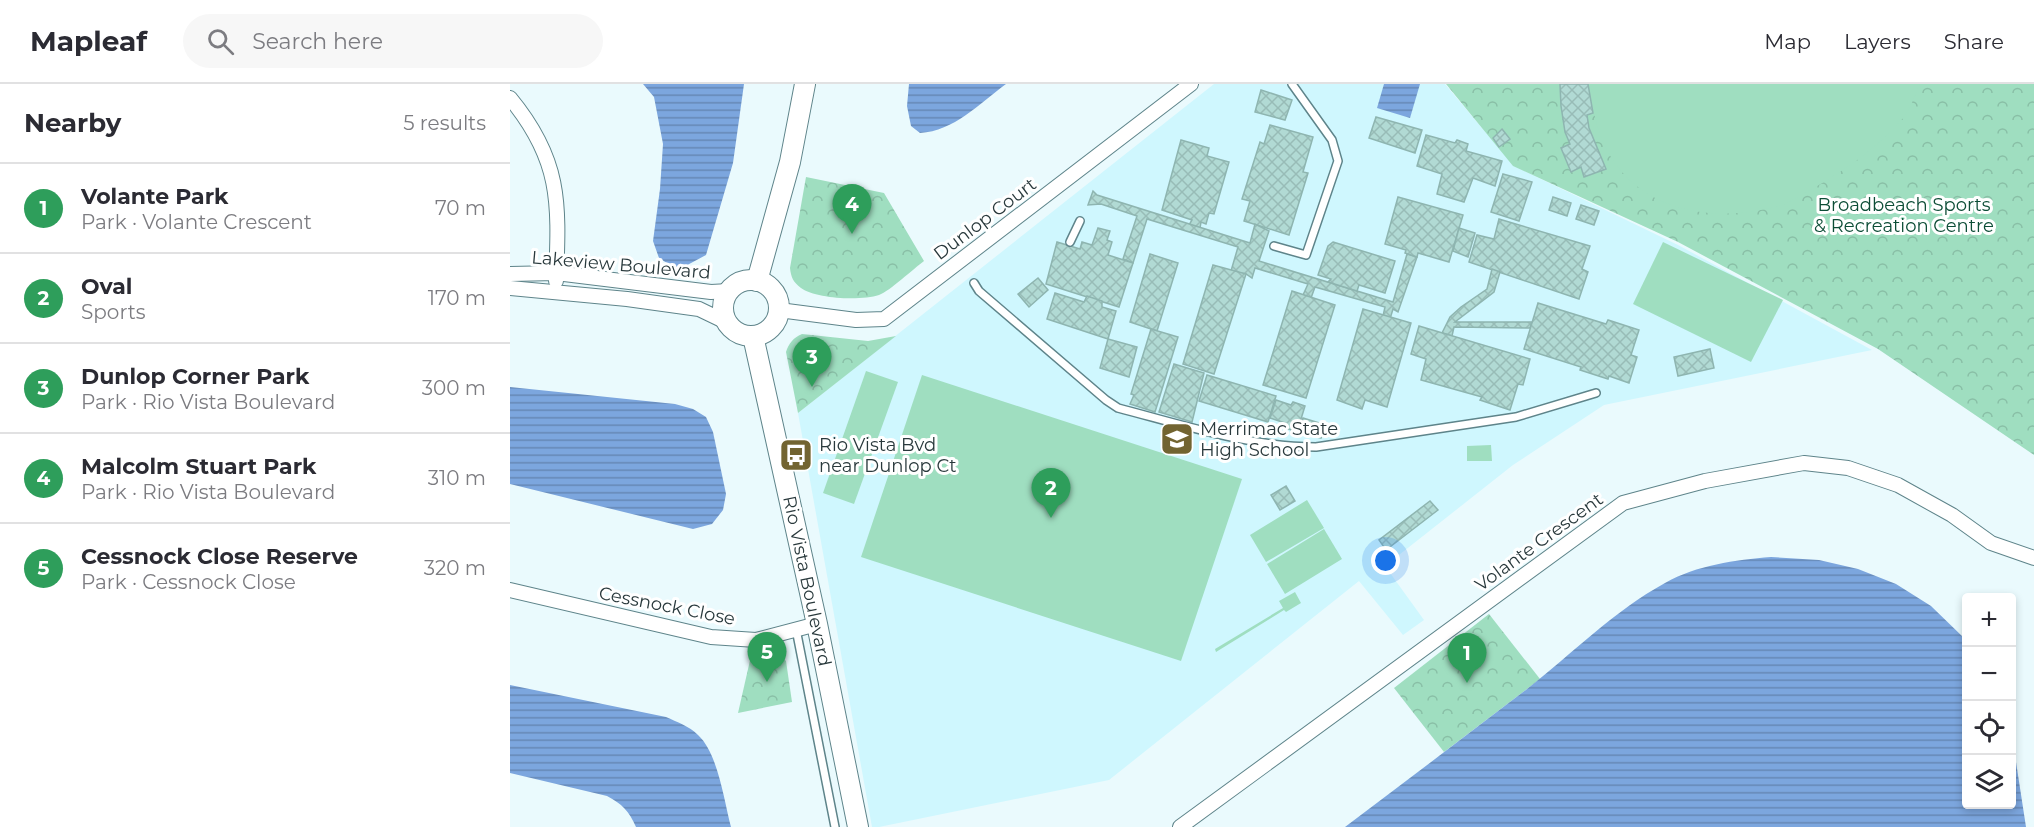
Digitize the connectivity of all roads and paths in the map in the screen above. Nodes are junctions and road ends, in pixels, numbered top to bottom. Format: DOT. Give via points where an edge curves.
graph roads {
  1 [pos="805,84"];
  2 [pos="1191,84"];
  3 [pos="1292,84"];
  4 [pos="510,98"];
  5 [pos="1080,221"];
  6 [pos="1070,242"];
  7 [pos="1274,246"];
  8 [pos="556,273"];
  9 [pos="510,274"];
  10 [pos="757,281"];
  11 [pos="974,283"];
  12 [pos="510,288"];
  13 [pos="729,291"];
  14 [pos="555,292"];
  15 [pos="779,310"];
  16 [pos="726,322"];
  17 [pos="753,336"];
  18 [pos="1596,393"];
  19 [pos="2034,558"];
  20 [pos="510,590"];
  21 [pos="816,624"];
  22 [pos="796,629"];
  23 [pos="835,827"];
  24 [pos="858,827"];
  25 [pos="1180,827"];
  1 -- 10 [label="street" via="790,162"];
  2 -- 15 [label="street, Dunlop Court" via="884,319 856,320"];
  3 -- 7 [label="lane" via="1332,140 1338,162 1306,255"];
  4 -- 8 [label="street" via="535,131 555,185"];
  5 -- 6 [label="lane"];
  8 -- 9 [label="street, Lakeview Boulevard"];
  8 -- 13 [label="street, Lakeview Boulevard"];
  8 -- 14 [label="street"];
  10 -- 13 [label="street" via="737,284"];
  10 -- 15 [label="street" via="774,292"];
  11 -- 18 [label="lane" via="1118,408 1248,440 1316,447 1516,417"];
  12 -- 14 [label="street"];
  13 -- 16 [label="street" via="723,311"];
  14 -- 16 [label="street" via="699,309"];
  15 -- 17 [label="street" via="771,328"];
  16 -- 17 [label="street" via="742,335"];
  17 -- 21 [label="street, Rio Vista Boulevard"];
  19 -- 25 [label="street, Volante Crescent" via="1991,543 1952,515 1898,485 1848,468 1804,463 1705,481 1623,503"];
  20 -- 22 [label="street, Cessnock Close" via="711,637 756,640"];
  21 -- 22 [label="street, Cessnock Close"];
  21 -- 24 [label="street, Rio Vista Boulevard"];
  22 -- 23 [label="lane, Rio Vista Boulevard"];
}
